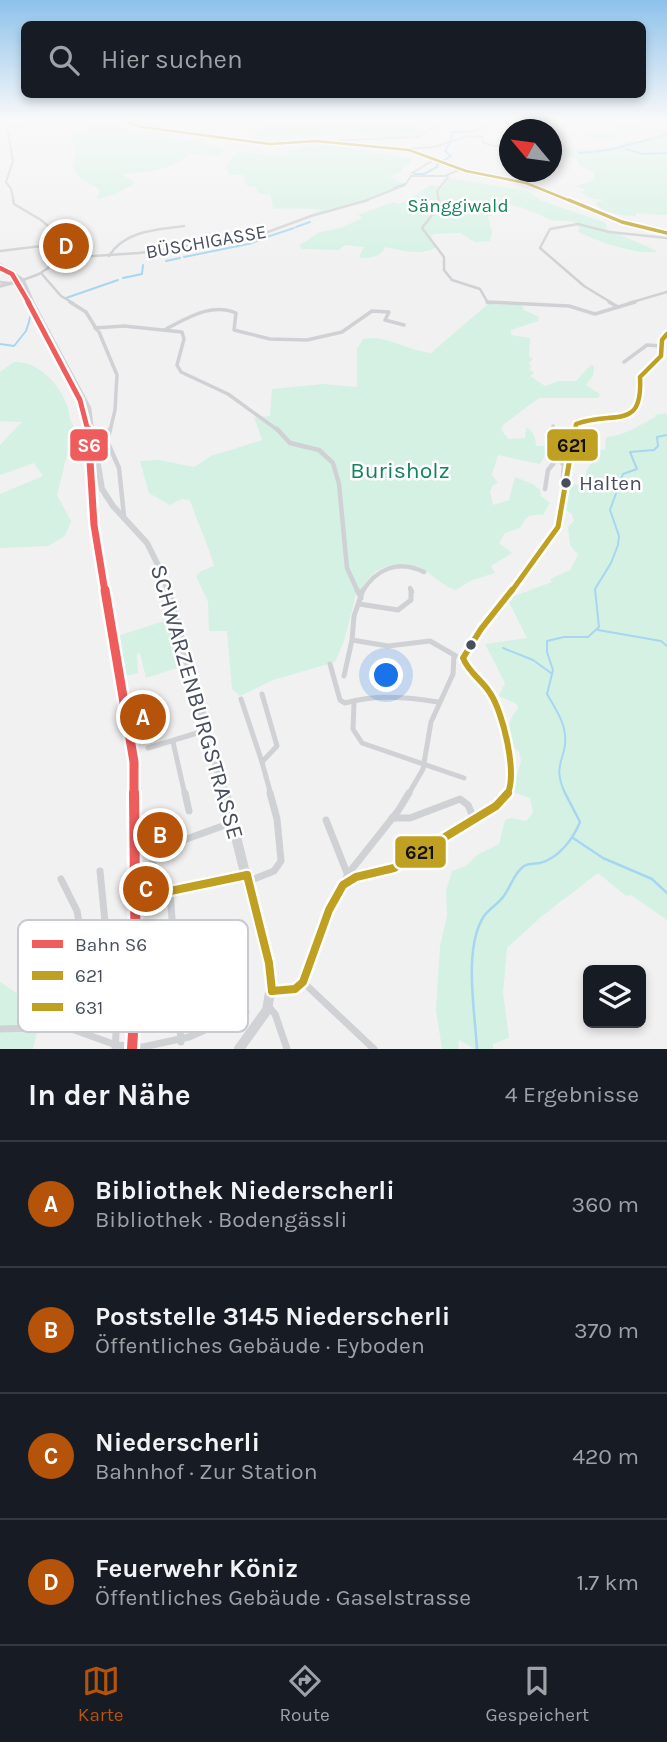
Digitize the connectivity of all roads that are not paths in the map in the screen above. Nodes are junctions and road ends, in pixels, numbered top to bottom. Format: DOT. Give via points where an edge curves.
graph roads {
  1 [pos="10,170"];
  2 [pos="420,170"];
  3 [pos="461,170"];
  4 [pos="412,176"];
  5 [pos="448,176"];
  6 [pos="184,226"];
  7 [pos="667,233"];
  8 [pos="667,238"];
  9 [pos="58,244"];
  10 [pos="0,251"];
  11 [pos="109,256"];
  12 [pos="63,258"];
  13 [pos="0,265"];
  14 [pos="41,272"];
  15 [pos="23,279"];
  16 [pos="0,284"];
  17 [pos="667,292"];
  18 [pos="619,307"];
  19 [pos="404,325"];
  20 [pos="97,330"];
  21 [pos="160,331"];
  22 [pos="667,334"];
  23 [pos="662,346"];
  24 [pos="624,362"];
  25 [pos="553,426"];
  26 [pos="558,459"];
  27 [pos="545,489"];
  28 [pos="565,492"];
  29 [pos="124,517"];
  30 [pos="424,572"];
  31 [pos="410,588"];
  32 [pos="360,601"];
  33 [pos="352,640"];
  34 [pos="454,655"];
  35 [pos="463,658"];
  36 [pos="330,664"];
  37 [pos="344,676"];
  38 [pos="262,694"];
  39 [pos="241,699"];
  40 [pos="355,702"];
  41 [pos="438,702"];
  42 [pos="206,730"];
  43 [pos="173,742"];
  44 [pos="148,748"];
  45 [pos="262,762"];
  46 [pos="426,763"];
  47 [pos="464,778"];
  48 [pos="189,811"];
  49 [pos="392,818"];
  50 [pos="474,819"];
  51 [pos="326,820"];
  52 [pos="233,822"];
  53 [pos="100,871"];
  54 [pos="348,874"];
  55 [pos="248,878"];
  56 [pos="61,879"];
  57 [pos="344,883"];
  58 [pos="170,891"];
  59 [pos="79,920"];
  60 [pos="104,920"];
  61 [pos="171,920"];
  62 [pos="303,982"];
  63 [pos="272,991"];
  64 [pos="269,1007"];
  65 [pos="18,1028"];
  66 [pos="0,1029"];
  67 [pos="86,1032"];
  68 [pos="203,1032"];
  69 [pos="175,1045"];
  70 [pos="115,1047"];
  71 [pos="239,1049"];
  72 [pos="287,1049"];
  73 [pos="374,1049"];
  1 -- 9 [label="street" via="6,182 14,204 59,236"];
  2 -- 4 [label="street, BÜSCHIGASSE"];
  3 -- 5 [label="street"];
  3 -- 7 [label="street" via="526,183 622,222"];
  4 -- 5 [label="street"];
  4 -- 11 [label="street, BÜSCHIGASSE" via="404,186 373,199 257,236"];
  5 -- 18 [label="street" via="437,191 440,205 422,228 444,257 444,270 451,279 480,289 490,304 558,303 595,314"];
  6 -- 11 [label="street" via="130,237"];
  8 -- 18 [label="street" via="578,224 550,229 540,248 588,289"];
  9 -- 10 [label="street"];
  9 -- 12 [label="street"];
  11 -- 12 [label="street, BÜSCHIGASSE"];
  12 -- 14 [label="street"];
  13 -- 15 [label="main road"];
  14 -- 15 [label="street"];
  14 -- 20 [label="street" via="61,296 86,312"];
  15 -- 16 [label="street"];
  15 -- 29 [label="main road, SCHWARZENBURGSTRASSE" via="88,405 100,483"];
  17 -- 18 [label="street"];
  19 -- 21 [label="street" via="386,321 390,312 372,311 341,335 280,342 235,330 236,313 223,309"];
  20 -- 21 [label="street" via="124,326"];
  20 -- 29 [label="street" via="117,375 116,406 107,441 120,468"];
  21 -- 32 [label="street" via="183,334 177,365 181,372 228,394 290,443 318,450 333,463 347,568"];
  22 -- 23 [label="street"];
  23 -- 24 [label="street" via="646,345"];
  23 -- 28 [label="street" via="660,358 641,374 643,397 636,409 620,418 584,419 576,424"];
  25 -- 26 [label="street"];
  26 -- 27 [label="street" via="548,470"];
  26 -- 28 [label="street" via="564,465"];
  28 -- 35 [label="street" via="555,532"];
  29 -- 42 [label="main road, SCHWARZENBURGSTRASSE" via="147,543 160,568"];
  30 -- 32 [label="street" via="411,566 388,567 373,575"];
  31 -- 32 [label="street" via="411,600 398,610"];
  32 -- 33 [label="street"];
  33 -- 34 [label="street" via="388,646 430,641"];
  33 -- 37 [label="street"];
  34 -- 35 [label="street"];
  34 -- 41 [label="street" via="453,674"];
  35 -- 50 [label="street" via="495,701 510,782 504,799"];
  36 -- 40 [label="street" via="340,699"];
  38 -- 45 [label="street" via="277,746"];
  39 -- 45 [label="street"];
  40 -- 41 [label="street" via="366,697 409,697"];
  40 -- 46 [label="street" via="357,738"];
  41 -- 46 [label="street"];
  42 -- 43 [label="street"];
  42 -- 52 [label="main road, SCHWARZENBURGSTRASSE"];
  43 -- 44 [label="street"];
  43 -- 48 [label="street"];
  45 -- 55 [label="street" via="281,861 274,871"];
  46 -- 47 [label="street"];
  46 -- 49 [label="street"];
  49 -- 50 [label="street" via="413,819 442,802 460,799"];
  49 -- 54 [label="street"];
  50 -- 57 [label="street" via="394,868"];
  51 -- 54 [label="street"];
  52 -- 55 [label="main road, SCHWARZENBURGSTRASSE"];
  52 -- 58 [label="street" via="153,851 156,894"];
  53 -- 60 [label="street"];
  54 -- 57 [label="street"];
  55 -- 58 [label="street"];
  55 -- 63 [label="main road, SCHWARZENBURGSTRASSE"];
  56 -- 59 [label="street"];
  57 -- 62 [label="street"];
  58 -- 61 [label="street"];
  62 -- 63 [label="street" via="295,989"];
  62 -- 73 [label="street"];
  63 -- 64 [label="main road, SCHWARZENBURGSTRASSE"];
  64 -- 71 [label="main road, SCHWARZENBURGSTRASSE"];
  64 -- 72 [label="street"];
  65 -- 66 [label="street"];
  67 -- 70 [label="street"];
  68 -- 69 [label="street"];
  69 -- 70 [label="street"];
}
